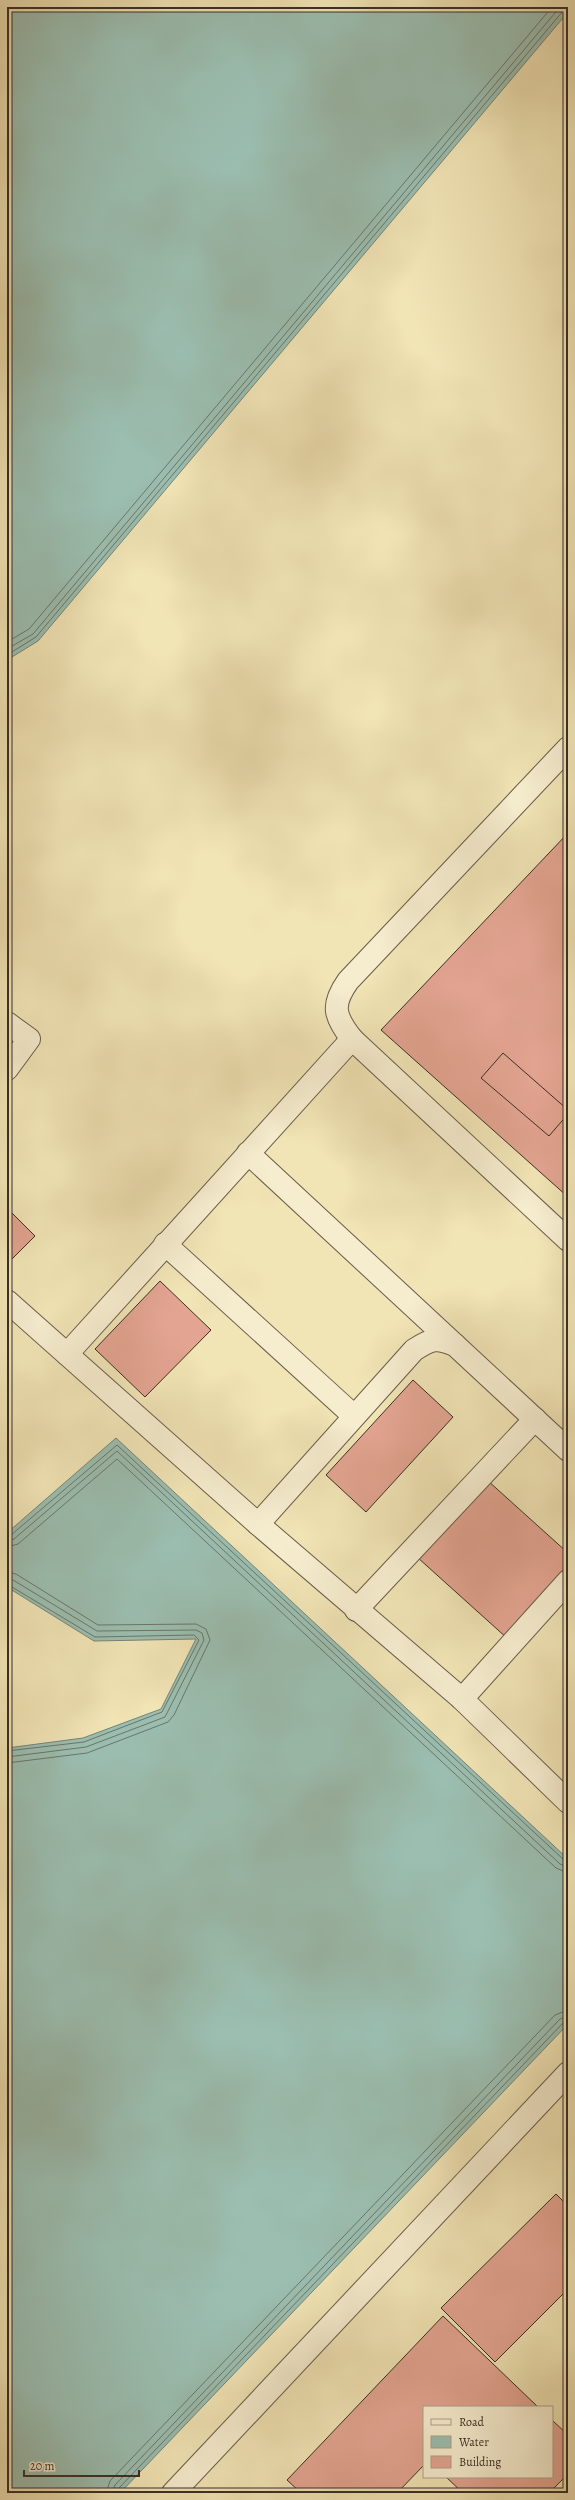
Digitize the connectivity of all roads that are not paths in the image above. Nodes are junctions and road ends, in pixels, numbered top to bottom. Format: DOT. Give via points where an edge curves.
graph roads {
  1 [pos="568,748"];
  2 [pos="7,1023"];
  3 [pos="352,1039"];
  4 [pos="7,1069"];
  5 [pos="248,1153"];
  6 [pos="568,1240"];
  7 [pos="165,1244"];
  8 [pos="7,1301"];
  9 [pos="455,1345"];
  10 [pos="67,1354"];
  11 [pos="354,1416"];
  12 [pos="535,1419"];
  13 [pos="568,1450"];
  14 [pos="258,1524"];
  15 [pos="568,1581"];
  16 [pos="356,1610"];
  17 [pos="462,1699"];
  18 [pos="568,1802"];
  19 [pos="568,2072"];
  20 [pos="173,2493"];
  1 -- 3 [label="lane" via="348,981 339,994 336,1007 338,1022"];
  2 -- 4 [label="lane" via="29,1039"];
  3 -- 5 [label="lane"];
  3 -- 6 [label="lane"];
  5 -- 7 [label="lane"];
  5 -- 9 [label="lane"];
  7 -- 10 [label="lane"];
  7 -- 11 [label="lane"];
  8 -- 10 [label="lane"];
  9 -- 11 [label="lane" via="441,1339 429,1341 414,1350"];
  9 -- 12 [label="lane"];
  10 -- 14 [label="lane"];
  11 -- 14 [label="lane"];
  12 -- 13 [label="lane"];
  12 -- 16 [label="lane"];
  14 -- 16 [label="lane"];
  15 -- 17 [label="lane"];
  16 -- 17 [label="lane"];
  17 -- 18 [label="lane"];
  19 -- 20 [label="lane"];
}
